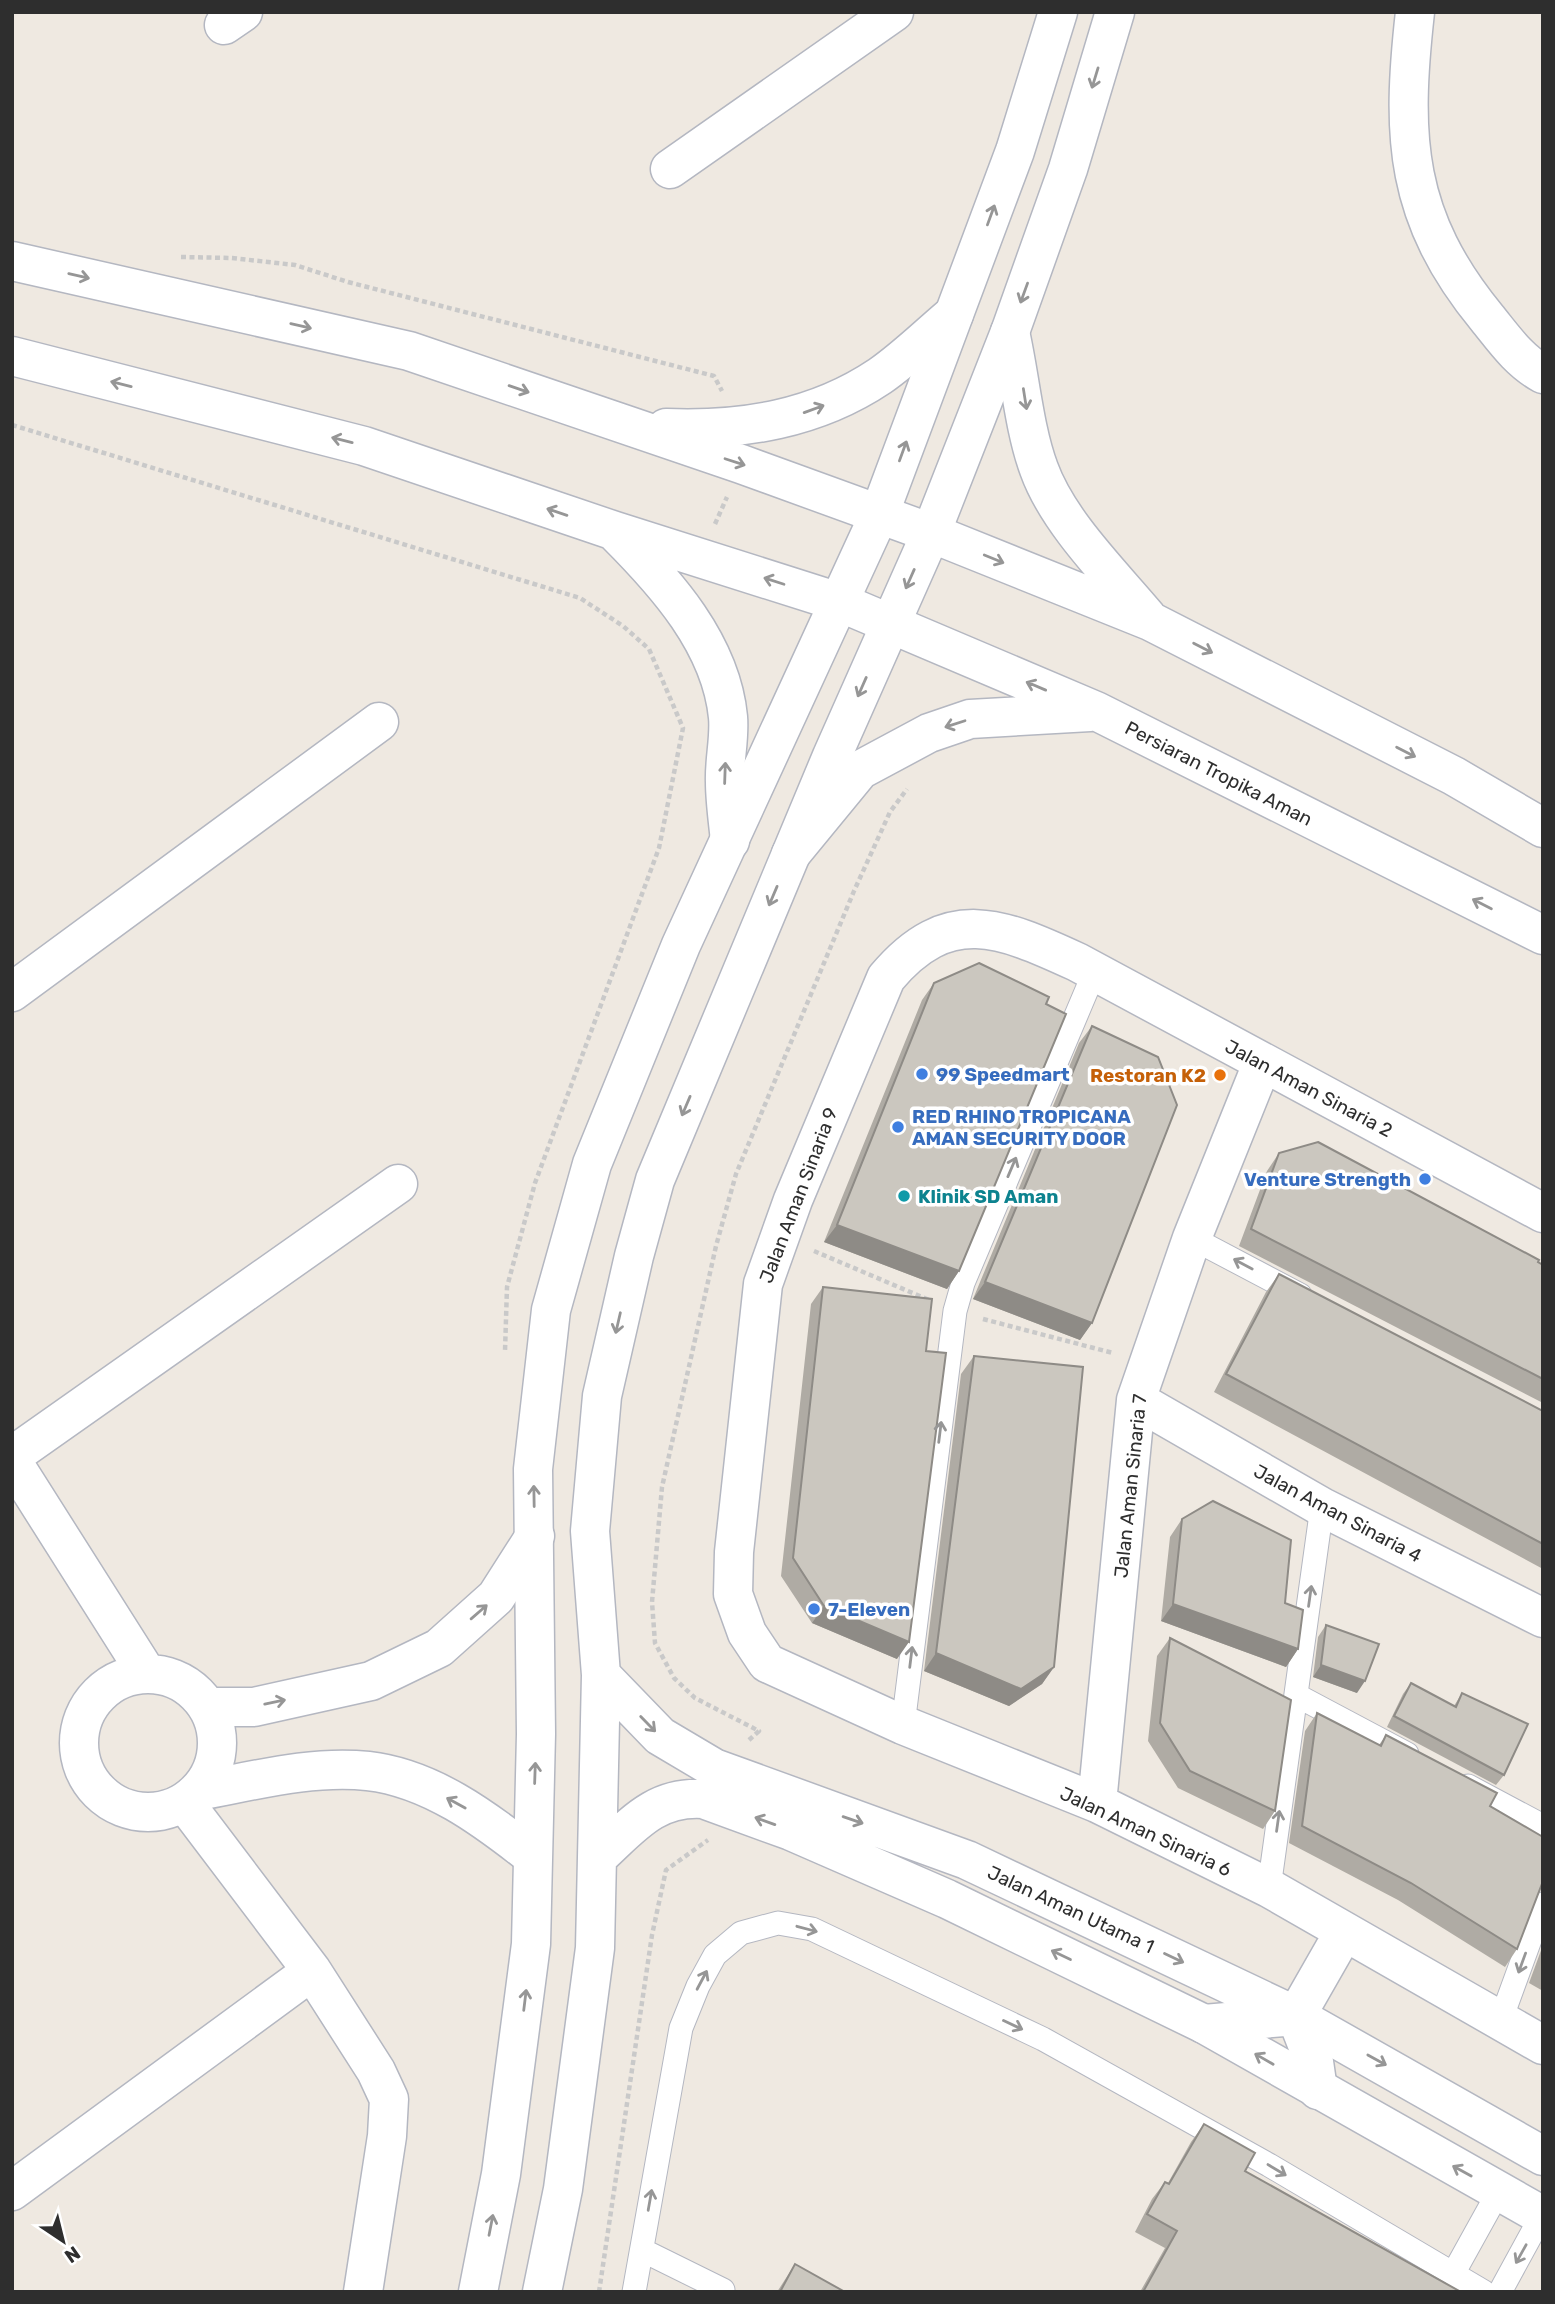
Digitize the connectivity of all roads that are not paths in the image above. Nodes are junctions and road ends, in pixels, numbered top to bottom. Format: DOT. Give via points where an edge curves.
graph roads {
  1 [pos="894,12"];
  2 [pos="1058,12"];
  3 [pos="1115,12"];
  4 [pos="1415,12"];
  5 [pos="670,169"];
  6 [pos="12,261"];
  7 [pos="954,314"];
  8 [pos="1010,332"];
  9 [pos="12,356"];
  10 [pos="1543,374"];
  11 [pos="626,427"];
  12 [pos="879,515"];
  13 [pos="615,531"];
  14 [pos="931,533"];
  15 [pos="839,602"];
  16 [pos="1150,621"];
  17 [pos="890,625"];
  18 [pos="1096,711"];
  19 [pos="380,722"];
  20 [pos="1543,828"];
  21 [pos="730,841"];
  22 [pos="791,854"];
  23 [pos="1543,935"];
  24 [pos="1086,968"];
  25 [pos="12,992"];
  26 [pos="1262,1064"];
  27 [pos="398,1184"];
  28 [pos="1543,1213"];
  29 [pos="1192,1238"];
  30 [pos="1324,1307"];
  31 [pos="1136,1400"];
  32 [pos="12,1455"];
  33 [pos="12,1461"];
  34 [pos="1322,1507"];
  35 [pos="535,1536"];
  36 [pos="1543,1618"];
  37 [pos="747,1633"];
  38 [pos="147,1674"];
  39 [pos="601,1675"];
  40 [pos="1296,1695"];
  41 [pos="207,1707"];
  42 [pos="903,1725"];
  43 [pos="191,1796"];
  44 [pos="1097,1803"];
  45 [pos="1543,1826"];
  46 [pos="532,1856"];
  47 [pos="598,1857"];
  48 [pos="1269,1888"];
  49 [pos="1543,1903"];
  50 [pos="1344,1933"];
  51 [pos="312,1971"];
  52 [pos="1296,2016"];
  53 [pos="1500,2022"];
  54 [pos="1203,2024"];
  55 [pos="1543,2045"];
  56 [pos="1318,2090"];
  57 [pos="1543,2156"];
  58 [pos="12,2191"];
  59 [pos="1499,2192"];
  60 [pos="1542,2216"];
  61 [pos="642,2250"];
  62 [pos="1453,2274"];
  63 [pos="723,2290"];
  64 [pos="363,2292"];
  65 [pos="478,2292"];
  66 [pos="542,2292"];
  67 [pos="634,2292"];
  68 [pos="1484,2292"];
  69 [pos="1500,2292"];
  1 -- 5 [label="street"];
  7 -- 2 [label="street, one-way" via="1015,151"];
  3 -- 8 [label="street, one-way" via="1068,169"];
  4 -- 10 [label="street" via="1406,109 1419,203 1433,239 1471,298 1526,365"];
  6 -- 11 [label="street, one-way" via="409,351"];
  11 -- 7 [label="street, one-way" via="693,429 782,421 863,387"];
  12 -- 7 [label="street, one-way"];
  8 -- 14 [label="street"];
  8 -- 16 [label="street, one-way" via="1032,444 1048,490"];
  13 -- 9 [label="street, Persiaran Tropika Aman, one-way" via="364,446"];
  11 -- 12 [label="street, one-way"];
  12 -- 14 [label="street"];
  12 -- 15 [label="street"];
  15 -- 13 [label="street, Persiaran Tropika Aman, one-way"];
  21 -- 13 [label="street, one-way" via="725,781 728,719 719,669 655,572"];
  14 -- 16 [label="street, one-way"];
  14 -- 17 [label="street, one-way"];
  15 -- 17 [label="street, Persiaran Tropika Aman"];
  15 -- 21 [label="street"];
  16 -- 20 [label="street, one-way" via="1454,776"];
  18 -- 17 [label="street, Persiaran Tropika Aman, one-way"];
  17 -- 22 [label="street, one-way"];
  18 -- 22 [label="street, one-way" via="970,719 929,733 860,770"];
  23 -- 18 [label="street, Persiaran Tropika Aman, one-way"];
  19 -- 25 [label="street"];
  35 -- 21 [label="street, one-way" via="533,1469 540,1403 551,1310 569,1243 592,1164 681,945"];
  22 -- 39 [label="street, one-way" via="655,1180 628,1282 602,1396 592,1505"];
  24 -- 26 [label="street, Jalan Aman Sinaria 2"];
  24 -- 37 [label="street, Jalan Aman Sinaria 9" via="1024,937 971,927 937,937 906,954 886,978 762,1284 734,1552 733,1594"];
  42 -- 24 [label="lane, one-way" via="955,1311"];
  26 -- 28 [label="street, Jalan Aman Sinaria 2"];
  26 -- 29 [label="street, Jalan Aman Sinaria 7"];
  27 -- 32 [label="street"];
  30 -- 29 [label="lane, one-way"];
  29 -- 31 [label="street, Jalan Aman Sinaria 7"];
  31 -- 34 [label="street, Jalan Aman Sinaria 4"];
  31 -- 44 [label="street, Jalan Aman Sinaria 7"];
  33 -- 38 [label="street"];
  34 -- 36 [label="street, Jalan Aman Sinaria 4"];
  40 -- 34 [label="lane, one-way"];
  41 -- 35 [label="street, one-way" via="254,1707 371,1681 439,1648 496,1597"];
  46 -- 35 [label="street, one-way"];
  37 -- 42 [label="street, Jalan Aman Sinaria 6" via="767,1664"];
  38 -- 41 [label="street" via="181,1682"];
  38 -- 43 [label="street" via="113,1684 88,1710 81,1727 82,1762 101,1793 132,1810 149,1812"];
  39 -- 47 [label="street"];
  39 -- 52 [label="street, Jalan Aman Utama 1, one-way" via="660,1736 714,1768 967,1860"];
  40 -- 45 [label="lane"];
  48 -- 40 [label="lane, one-way"];
  41 -- 43 [label="street" via="215,1723 215,1759"];
  42 -- 44 [label="street, Jalan Aman Sinaria 6"];
  46 -- 43 [label="street, one-way" via="459,1804 420,1784 368,1771 305,1772"];
  43 -- 51 [label="street"];
  44 -- 48 [label="street, Jalan Aman Sinaria 6"];
  65 -- 46 [label="street, one-way" via="501,2174 525,2001"];
  54 -- 47 [label="street, one-way" via="947,1899 791,1831 703,1799 655,1806"];
  47 -- 66 [label="street" via="589,2007 563,2189"];
  48 -- 50 [label="street, Jalan Aman Sinaria 6"];
  49 -- 53 [label="lane, one-way"];
  50 -- 52 [label="street"];
  50 -- 53 [label="street, Jalan Aman Sinaria 6"];
  51 -- 58 [label="street"];
  51 -- 64 [label="street" via="389,2099"];
  52 -- 54 [label="street"];
  52 -- 56 [label="street" via="1314,2062"];
  52 -- 57 [label="street, Jalan Aman Utama 1, one-way"];
  53 -- 55 [label="street, Jalan Aman Sinaria 6"];
  56 -- 54 [label="street, one-way"];
  59 -- 56 [label="street, one-way"];
  59 -- 60 [label="street"];
  59 -- 62 [label="lane"];
  60 -- 69 [label="lane, one-way"];
  61 -- 62 [label="lane, one-way" via="681,2028 698,1986 715,1955 741,1933 778,1923 812,1929 1043,2039"];
  61 -- 63 [label="lane"];
  61 -- 67 [label="lane"];
  62 -- 68 [label="lane"];
}
